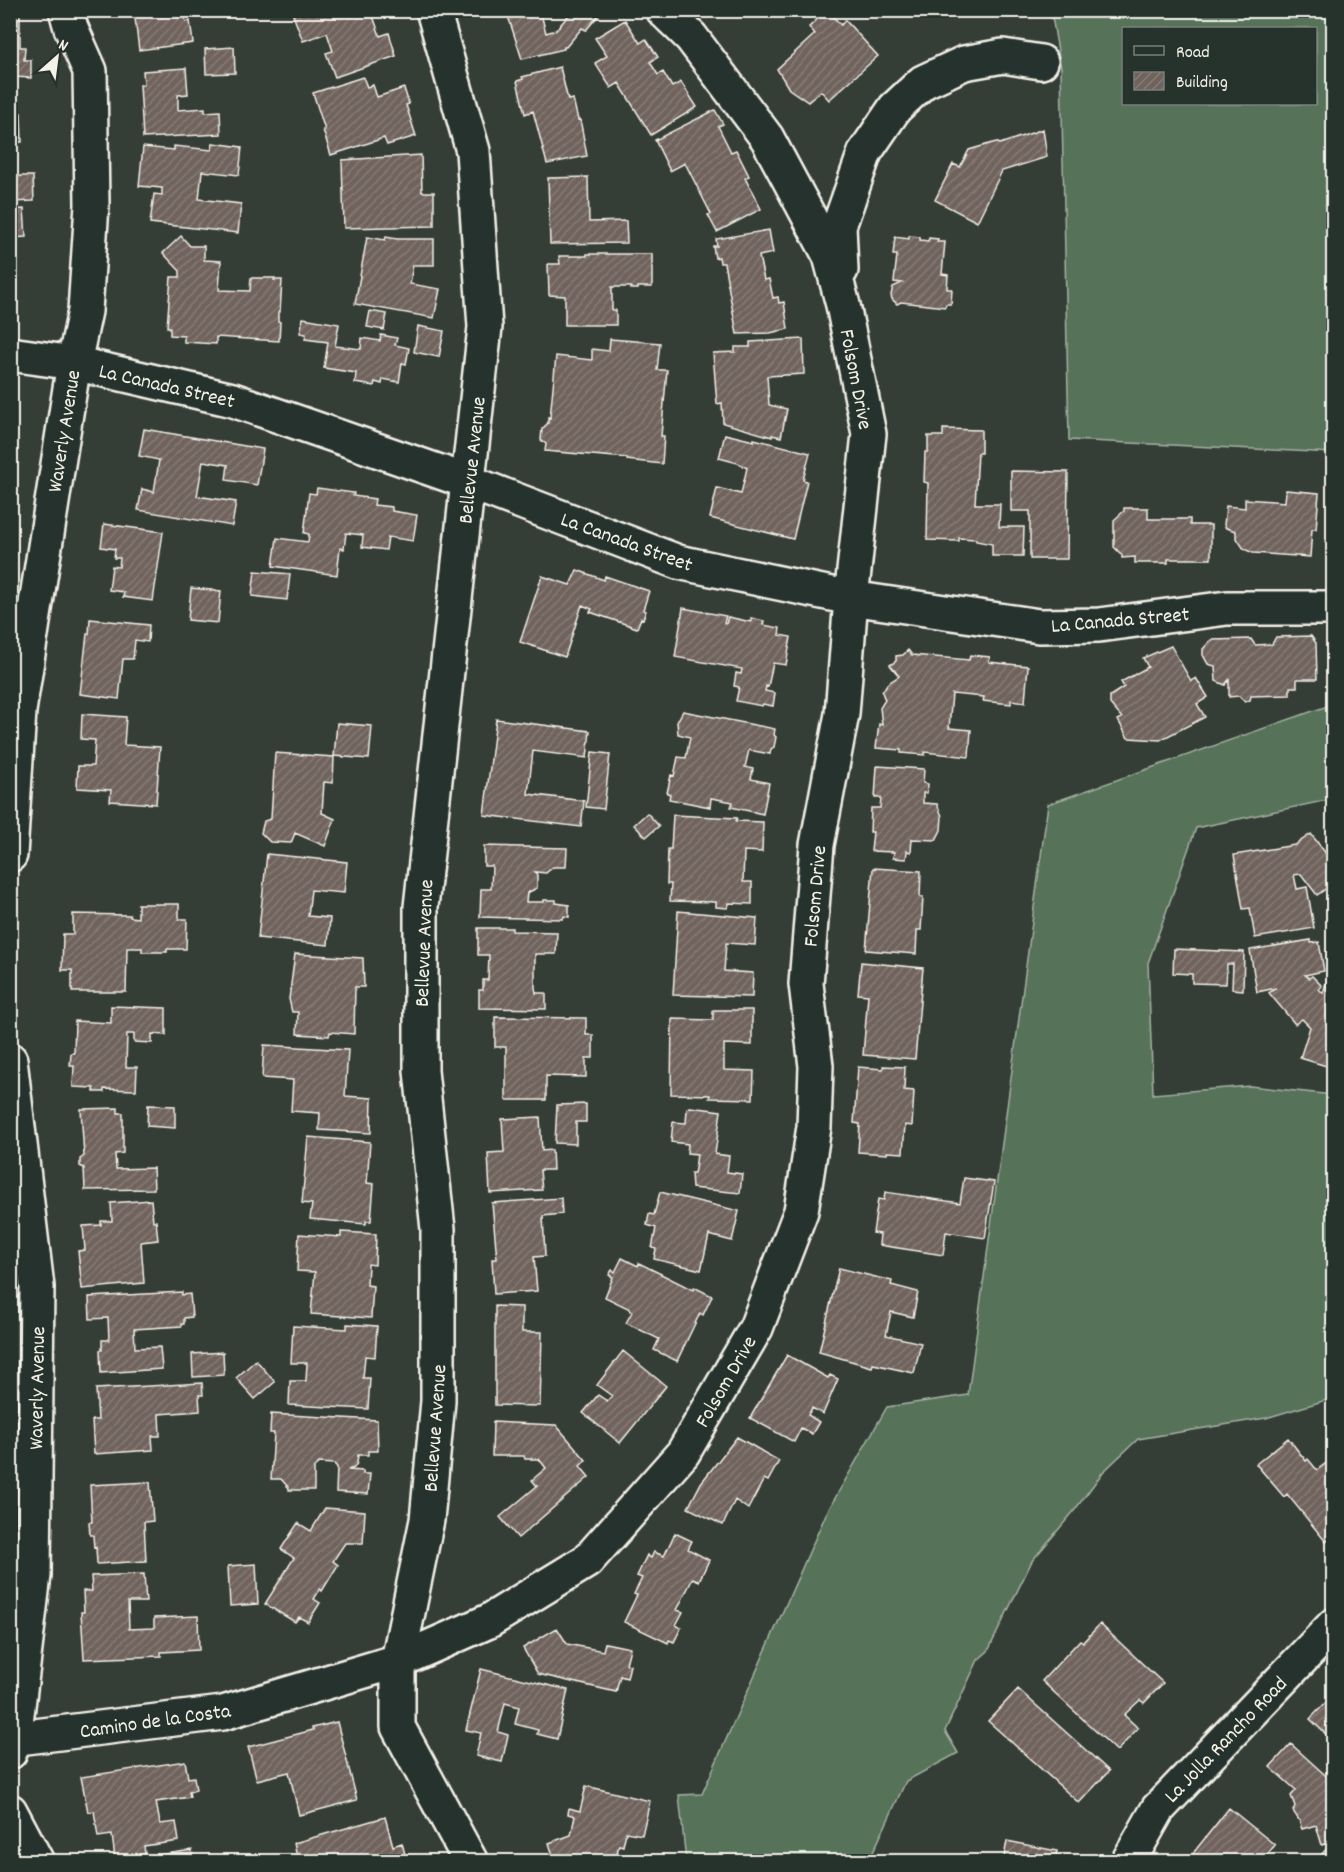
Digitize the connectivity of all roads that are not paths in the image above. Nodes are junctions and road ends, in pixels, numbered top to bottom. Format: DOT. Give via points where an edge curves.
graph roads {
  1 [pos="66,10"];
  2 [pos="433,10"];
  3 [pos="663,10"];
  4 [pos="1041,62"];
  5 [pos="843,304"];
  6 [pos="10,354"];
  7 [pos="74,363"];
  8 [pos="469,482"];
  9 [pos="851,598"];
  10 [pos="1334,608"];
  11 [pos="10,855"];
  12 [pos="10,1060"];
  13 [pos="1334,1625"];
  14 [pos="398,1661"];
  15 [pos="11,1742"];
  16 [pos="10,1811"];
  17 [pos="38,1862"];
  18 [pos="471,1862"];
  19 [pos="1128,1862"];
  1 -- 7 [label="street, Waverly Avenue" via="90,71 92,205 85,311"];
  2 -- 8 [label="street, Bellevue Avenue" via="473,151 485,327"];
  3 -- 5 [label="street, Folsom Drive" via="692,37 767,138 830,256"];
  4 -- 5 [label="street" via="1003,56 964,63 923,82 895,108 865,152 839,225"];
  5 -- 9 [label="street, Folsom Drive" via="869,434"];
  6 -- 7 [label="street, La Canada Street"];
  7 -- 8 [label="street, La Canada Street" via="233,400"];
  7 -- 11 [label="street, Waverly Avenue" via="19,711"];
  8 -- 9 [label="street, La Canada Street" via="678,562"];
  8 -- 14 [label="street, Bellevue Avenue" via="421,907 421,1071 438,1229 438,1401 427,1520"];
  9 -- 10 [label="street, La Canada Street" via="1039,626 1099,625 1227,608"];
  9 -- 14 [label="street, Folsom Drive" via="842,714 818,845 806,984 816,1066 814,1127 801,1211 756,1328 683,1453 587,1561 489,1621"];
  12 -- 15 [label="street, Waverly Avenue" via="37,1287 34,1575"];
  13 -- 19 [label="street, La Jolla Rancho Road" via="1158,1809"];
  14 -- 15 [label="street, Camino de la Costa" via="223,1713"];
  14 -- 18 [label="street, Bellevue Avenue" via="398,1727"];
  16 -- 17 [label="street"];
}
